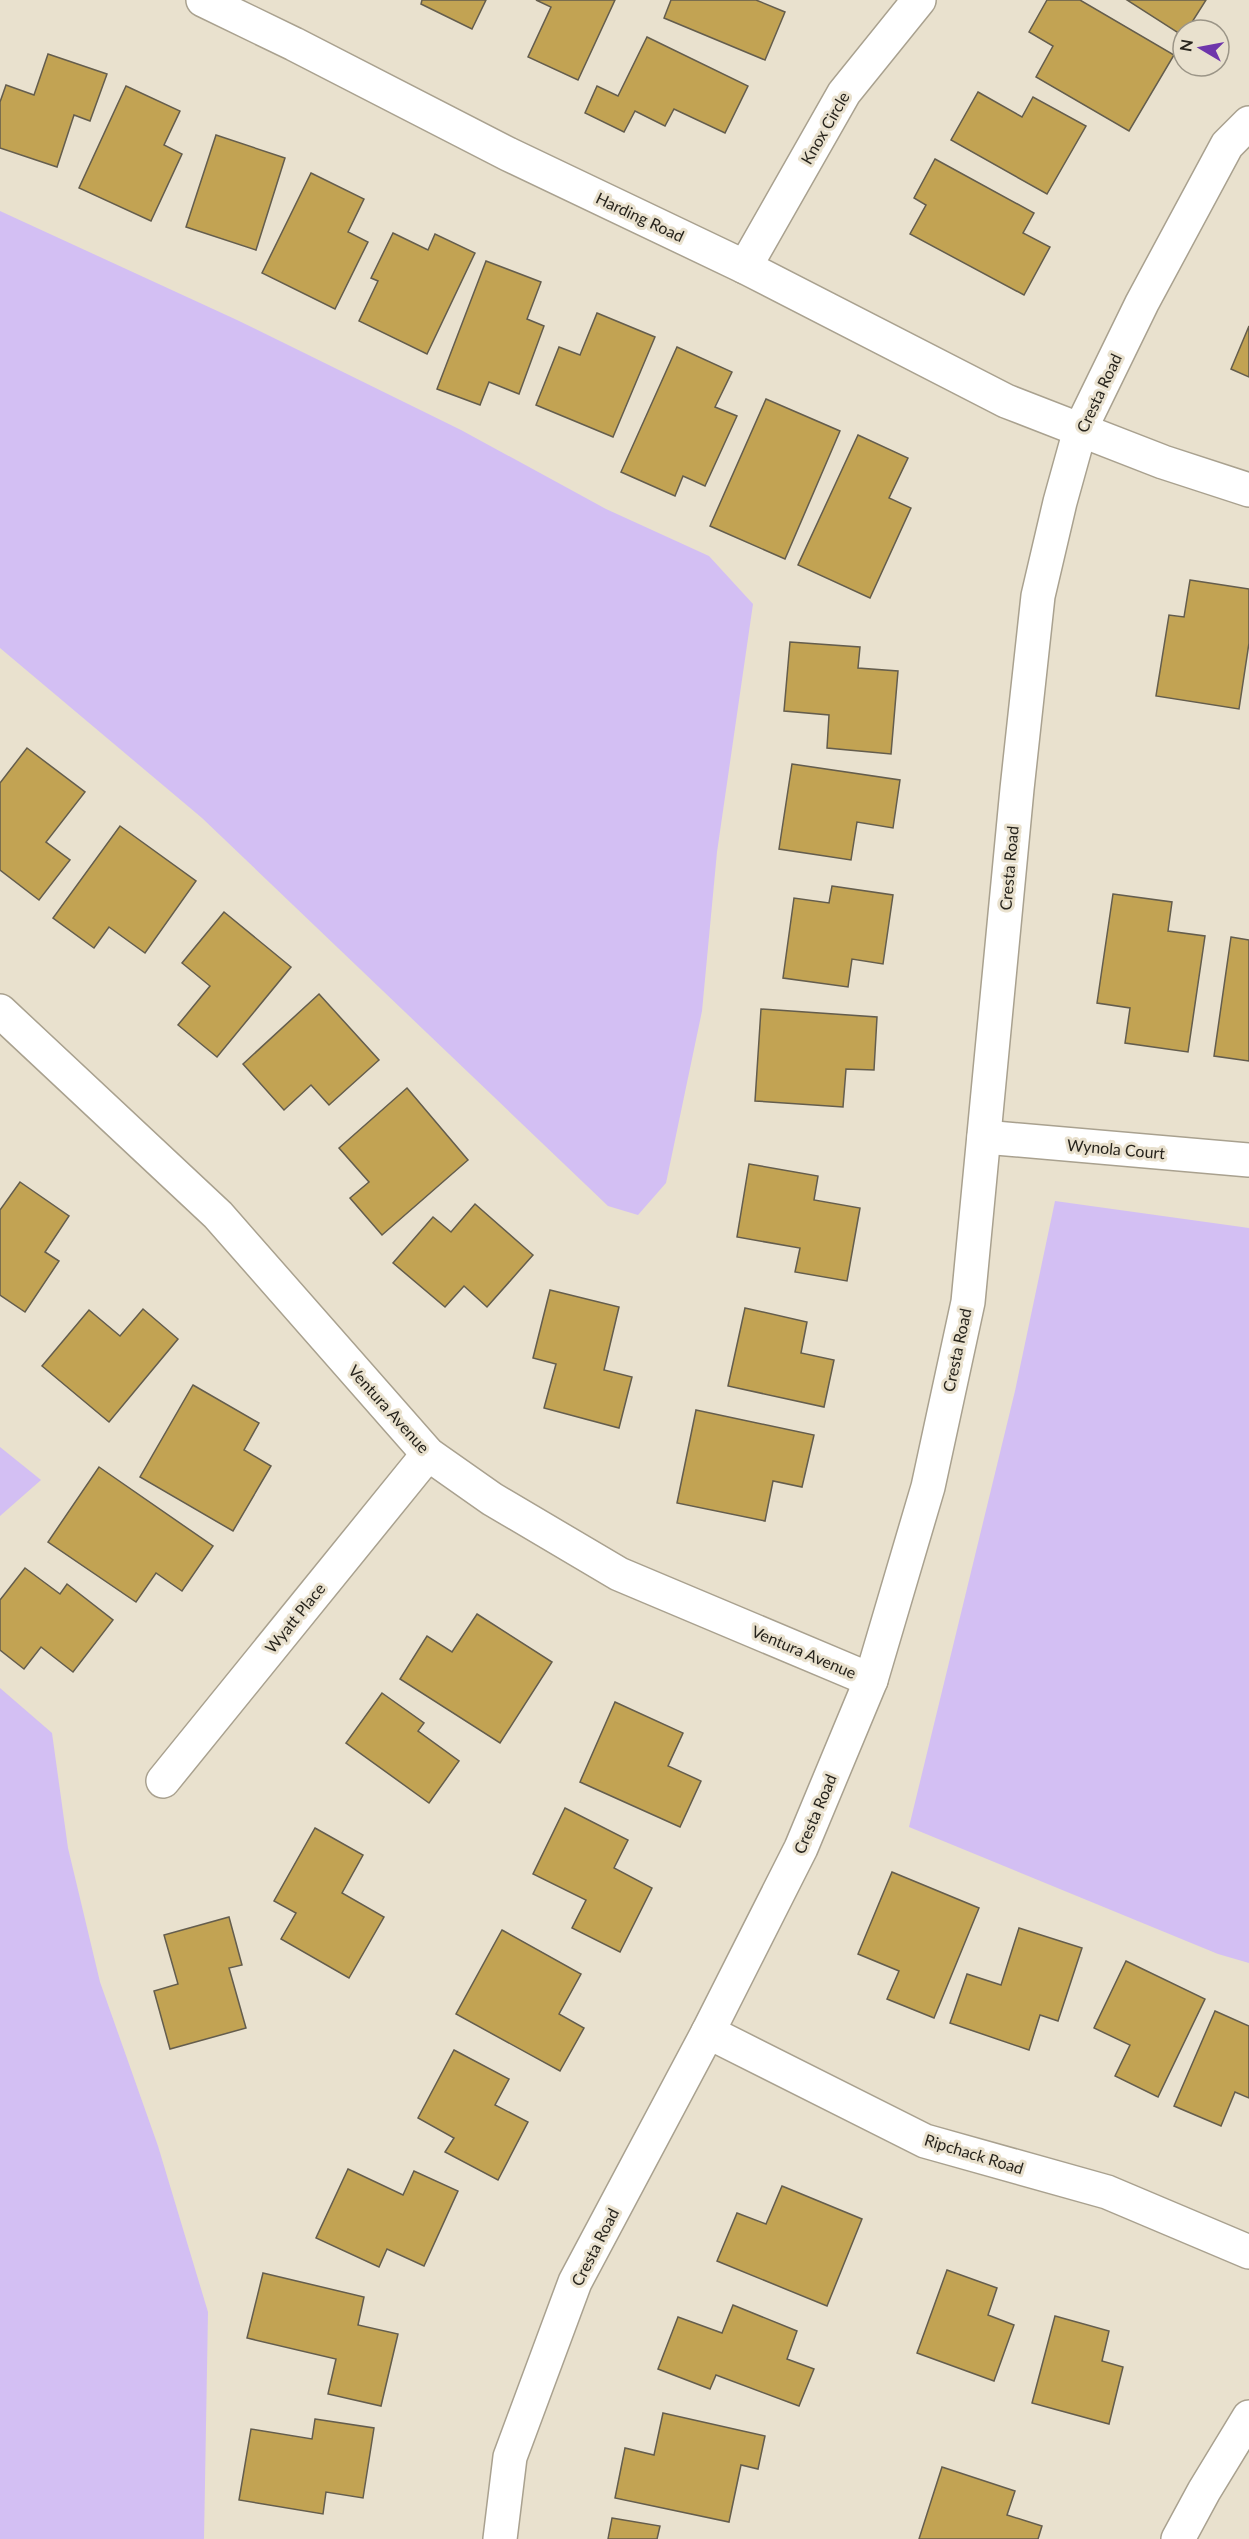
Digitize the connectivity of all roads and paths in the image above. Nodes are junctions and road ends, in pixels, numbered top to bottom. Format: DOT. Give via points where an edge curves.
graph roads {
  1 [pos="203,0"];
  2 [pos="919,0"];
  3 [pos="1249,123"];
  4 [pos="745,267"];
  5 [pos="1080,430"];
  6 [pos="1249,490"];
  7 [pos="0,1011"];
  8 [pos="984,1137"];
  9 [pos="1249,1160"];
  10 [pos="428,1455"];
  11 [pos="871,1680"];
  12 [pos="162,1781"];
  13 [pos="708,2032"];
  14 [pos="1249,2252"];
  15 [pos="1249,2417"];
  16 [pos="500,2539"];
  17 [pos="1178,2539"];
  1 -- 4 [label="street, Harding Road" via="508,154"];
  2 -- 4 [label="street, Knox Circle" via="844,93"];
  3 -- 5 [label="street, Cresta Road" via="1227,145 1142,303"];
  4 -- 5 [label="street, Harding Road" via="1006,401"];
  5 -- 6 [label="street, Harding Road"];
  5 -- 8 [label="street, Cresta Road" via="1038,596"];
  7 -- 10 [label="street, Ventura Avenue" via="218,1215"];
  8 -- 9 [label="street, Wynola Court"];
  8 -- 11 [label="street, Cresta Road" via="968,1302 928,1487"];
  10 -- 11 [label="street, Ventura Avenue" via="492,1499 619,1574"];
  10 -- 12 [label="street, Wyatt Place"];
  11 -- 13 [label="street, Cresta Road" via="801,1848"];
  13 -- 14 [label="street, Ripchack Road" via="925,2141 1107,2192"];
  13 -- 16 [label="street, Cresta Road" via="575,2282 510,2457"];
  15 -- 17 [label="street"];
}
